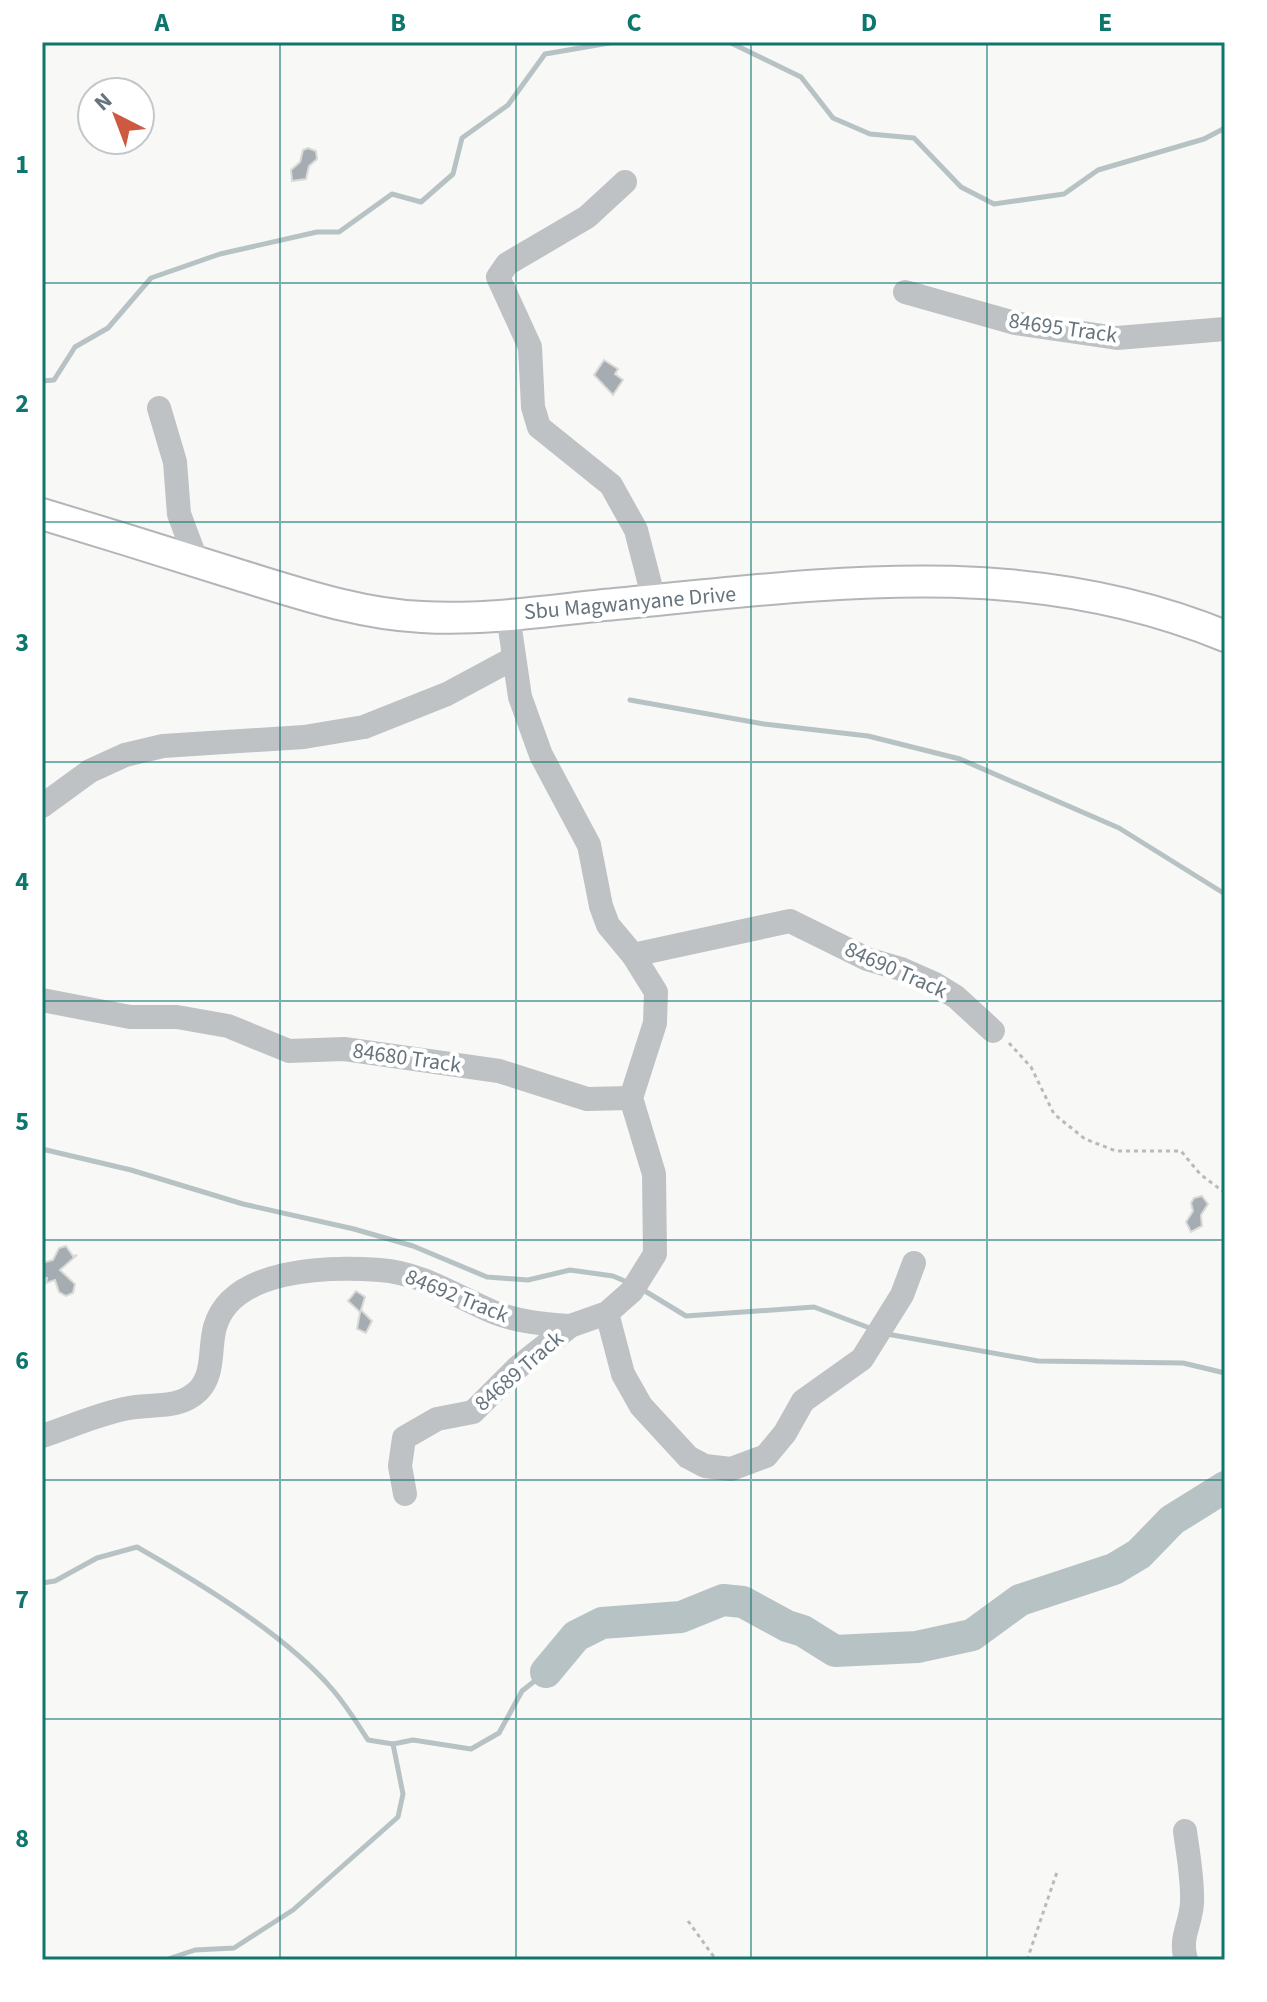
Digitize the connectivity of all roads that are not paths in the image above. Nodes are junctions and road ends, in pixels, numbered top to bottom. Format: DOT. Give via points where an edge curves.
graph roads {
  1 [pos="625,182"];
  2 [pos="905,292"];
  3 [pos="1225,329"];
  4 [pos="159,408"];
  5 [pos="42,514"];
  6 [pos="197,562"];
  7 [pos="654,600"];
  8 [pos="508,615"];
  9 [pos="1225,636"];
  10 [pos="512,659"];
  11 [pos="42,806"];
  12 [pos="633,955"];
  13 [pos="42,1000"];
  14 [pos="993,1031"];
  15 [pos="631,1098"];
  16 [pos="914,1263"];
  17 [pos="607,1313"];
  18 [pos="570,1326"];
  19 [pos="42,1436"];
  20 [pos="405,1494"];
  21 [pos="1185,1831"];
  22 [pos="1186,1960"];
  1 -- 7 [label="street" via="587,217 507,264 498,277 530,347 539,427 611,485 636,530"];
  2 -- 3 [label="street, 84695 Track" via="1015,323 1117,338"];
  4 -- 6 [label="street" via="175,462 179,514"];
  5 -- 6 [label="main road, Sbu Magwanyane Drive"];
  6 -- 8 [label="main road, Sbu Magwanyane Drive" via="352,607 424,617"];
  7 -- 8 [label="main road, Sbu Magwanyane Drive"];
  7 -- 9 [label="main road, Sbu Magwanyane Drive" via="862,582 967,579 1097,596"];
  8 -- 10 [label="street"];
  10 -- 11 [label="street" via="447,694 364,727 304,737 163,746 125,755 90,771"];
  10 -- 12 [label="street" via="541,755 589,845 608,925"];
  12 -- 14 [label="street, 84690 Track" via="790,921 867,959 935,984"];
  12 -- 15 [label="street" via="656,992 658,1008"];
  13 -- 15 [label="street, 84680 Track" via="130,1017 177,1017 228,1026 289,1051 344,1049 499,1071 587,1099"];
  15 -- 17 [label="street, 84689 Track" via="654,1174 655,1254 632,1291"];
  16 -- 17 [label="street" via="902,1295 862,1359 803,1401 766,1456 731,1469 705,1466 688,1457 641,1406 623,1374"];
  17 -- 18 [label="street, 84689 Track"];
  18 -- 19 [label="street, 84692 Track" via="518,1320 393,1271 330,1268 251,1283 220,1313 208,1374 199,1390 172,1405 131,1407"];
  18 -- 20 [label="street, 84689 Track" via="473,1412 437,1419 404,1438 400,1466"];
  21 -- 22 [label="street" via="1192,1883 1182,1941"];
}
